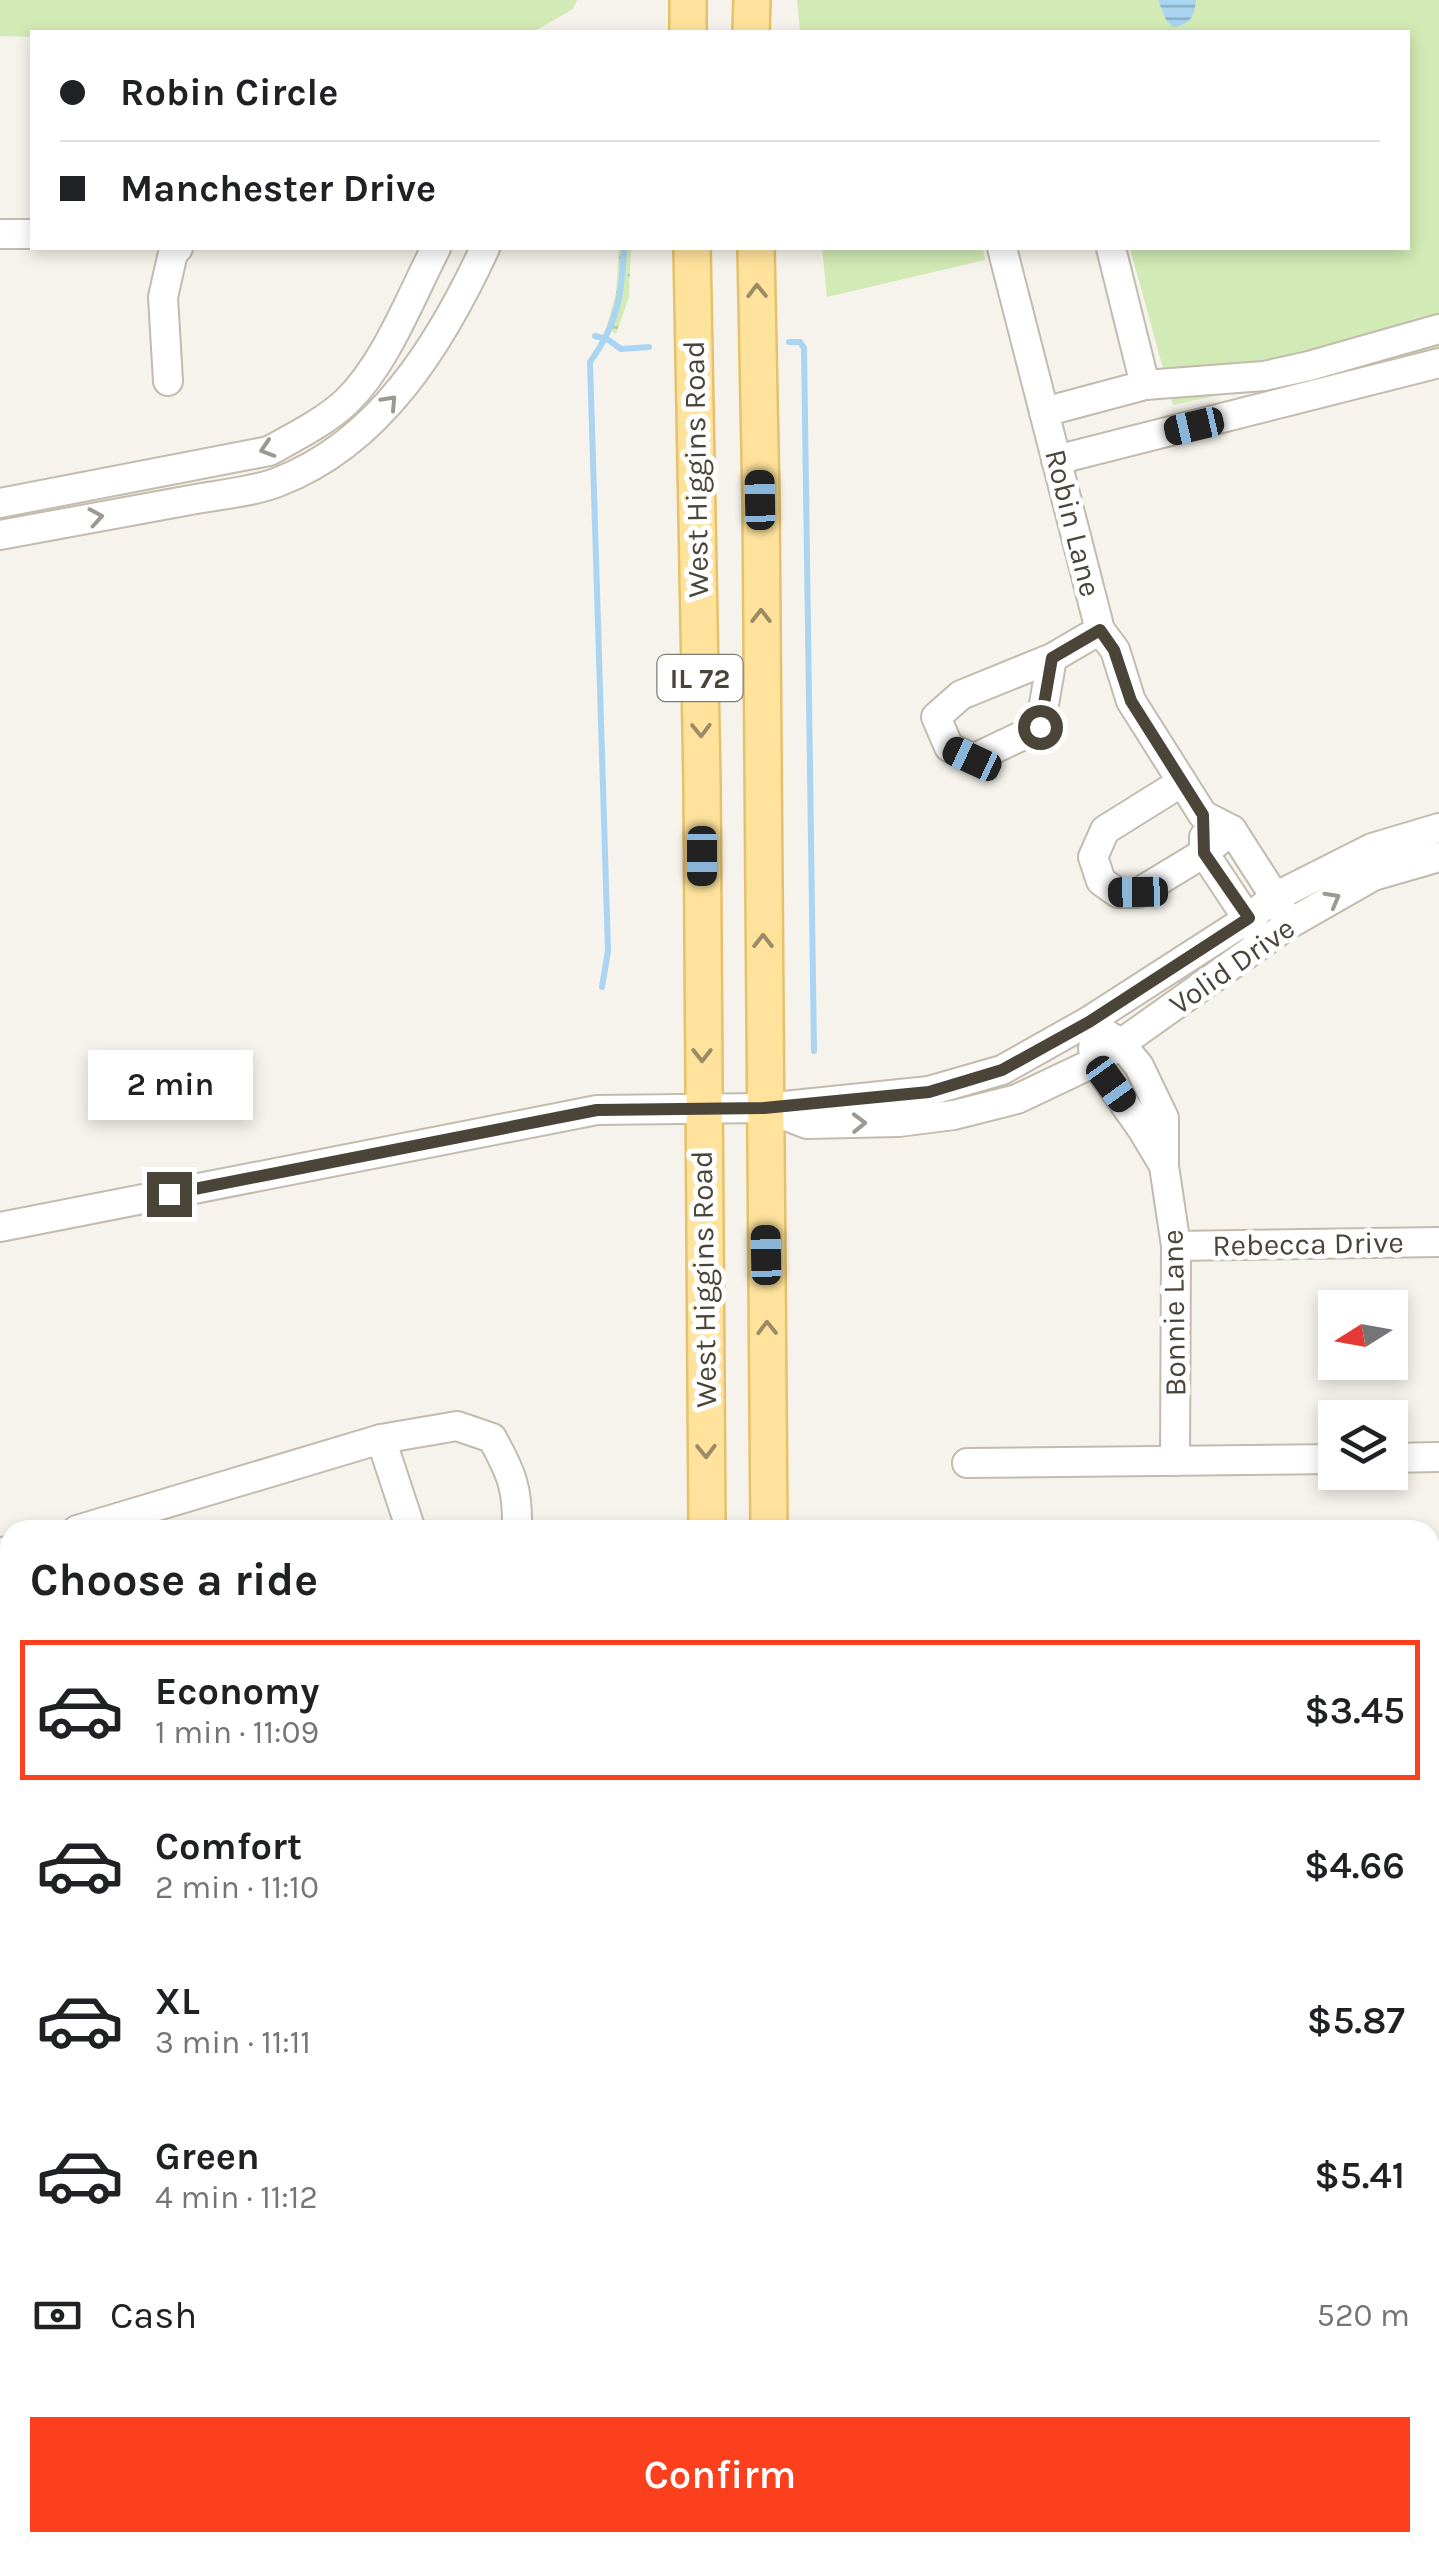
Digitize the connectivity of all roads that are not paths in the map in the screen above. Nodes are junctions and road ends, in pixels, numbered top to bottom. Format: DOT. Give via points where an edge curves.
graph roads {
  1 [pos="688,0"];
  2 [pos="688,30"];
  3 [pos="0,234"];
  4 [pos="30,234"];
  5 [pos="170,250"];
  6 [pos="435,250"];
  7 [pos="484,250"];
  8 [pos="692,250"];
  9 [pos="756,250"];
  10 [pos="1003,250"];
  11 [pos="1111,250"];
  12 [pos="1439,328"];
  13 [pos="1439,363"];
  14 [pos="168,380"];
  15 [pos="1146,385"];
  16 [pos="1044,412"];
  17 [pos="1056,460"];
  18 [pos="0,504"];
  19 [pos="0,535"];
  20 [pos="1100,630"];
  21 [pos="1052,658"];
  22 [pos="1182,782"];
  23 [pos="1203,815"];
  24 [pos="1439,828"];
  25 [pos="1232,830"];
  26 [pos="1204,853"];
  27 [pos="1439,858"];
  28 [pos="1275,897"];
  29 [pos="1289,924"];
  30 [pos="1256,930"];
  31 [pos="1089,1022"];
  32 [pos="1121,1044"];
  33 [pos="1095,1062"];
  34 [pos="764,1108"];
  35 [pos="703,1109"];
  36 [pos="1164,1166"];
  37 [pos="0,1227"];
  38 [pos="1439,1242"];
  39 [pos="1176,1246"];
  40 [pos="381,1438"];
  41 [pos="1439,1457"];
  42 [pos="1408,1458"];
  43 [pos="1318,1459"];
  44 [pos="1174,1461"];
  45 [pos="967,1463"];
  46 [pos="110,1520"];
  47 [pos="408,1520"];
  48 [pos="518,1520"];
  49 [pos="707,1520"];
  50 [pos="770,1520"];
  1 -- 2 [label="main road"];
  3 -- 4 [label="street"];
  5 -- 14 [label="street" via="163,296"];
  6 -- 18 [label="street, one-way" via="375,369 346,402 302,433 270,450"];
  19 -- 7 [label="street, one-way" via="275,484 324,460 359,435 401,390"];
  8 -- 35 [label="main road, West Higgins Road / IL 72, one-way"];
  34 -- 9 [label="main road, West Higgins Road / IL 72, one-way"];
  10 -- 16 [label="street, Robin Lane"];
  11 -- 15 [label="street"];
  12 -- 15 [label="street" via="1264,376"];
  13 -- 17 [label="street"];
  15 -- 16 [label="street"];
  16 -- 17 [label="street, Robin Lane"];
  17 -- 20 [label="street, Robin Lane"];
  20 -- 21 [label="street"];
  20 -- 22 [label="street, Robin Lane" via="1131,701"];
  22 -- 23 [label="street, Robin Lane"];
  22 -- 26 [label="street" via="1105,830 1093,857 1102,881 1118,893 1138,892"];
  23 -- 25 [label="street"];
  23 -- 26 [label="street"];
  24 -- 28 [label="street, Volid Drive" via="1372,848"];
  25 -- 26 [label="street"];
  25 -- 28 [label="street"];
  26 -- 30 [label="street"];
  29 -- 27 [label="street, Volid Drive, one-way" via="1373,876"];
  28 -- 29 [label="street"];
  28 -- 30 [label="street, Volid Drive"];
  29 -- 30 [label="street, Volid Drive"];
  30 -- 31 [label="street, Volid Drive"];
  30 -- 32 [label="street, Volid Drive"];
  31 -- 32 [label="street, Bonnie Lane"];
  31 -- 33 [label="street, Bonnie Lane"];
  31 -- 34 [label="street, Volid Drive" via="1002,1070 929,1092"];
  32 -- 33 [label="street, Volid Drive"];
  32 -- 36 [label="street, Bonnie Lane" via="1164,1118"];
  34 -- 33 [label="street, Volid Drive, one-way" via="807,1124 954,1115 1017,1099"];
  33 -- 36 [label="street, Bonnie Lane"];
  34 -- 35 [label="street"];
  50 -- 34 [label="main road, West Higgins Road / IL 72, one-way"];
  35 -- 37 [label="street" via="597,1110"];
  35 -- 49 [label="main road, West Higgins Road / IL 72, one-way"];
  36 -- 39 [label="street, Bonnie Lane"];
  38 -- 39 [label="street, Rebecca Drive"];
  39 -- 44 [label="street, Bonnie Lane"];
  40 -- 46 [label="street"];
  40 -- 47 [label="street"];
  40 -- 48 [label="street" via="457,1426 492,1438 508,1466"];
  41 -- 42 [label="street"];
  43 -- 44 [label="street"];
  44 -- 45 [label="street"];
}
